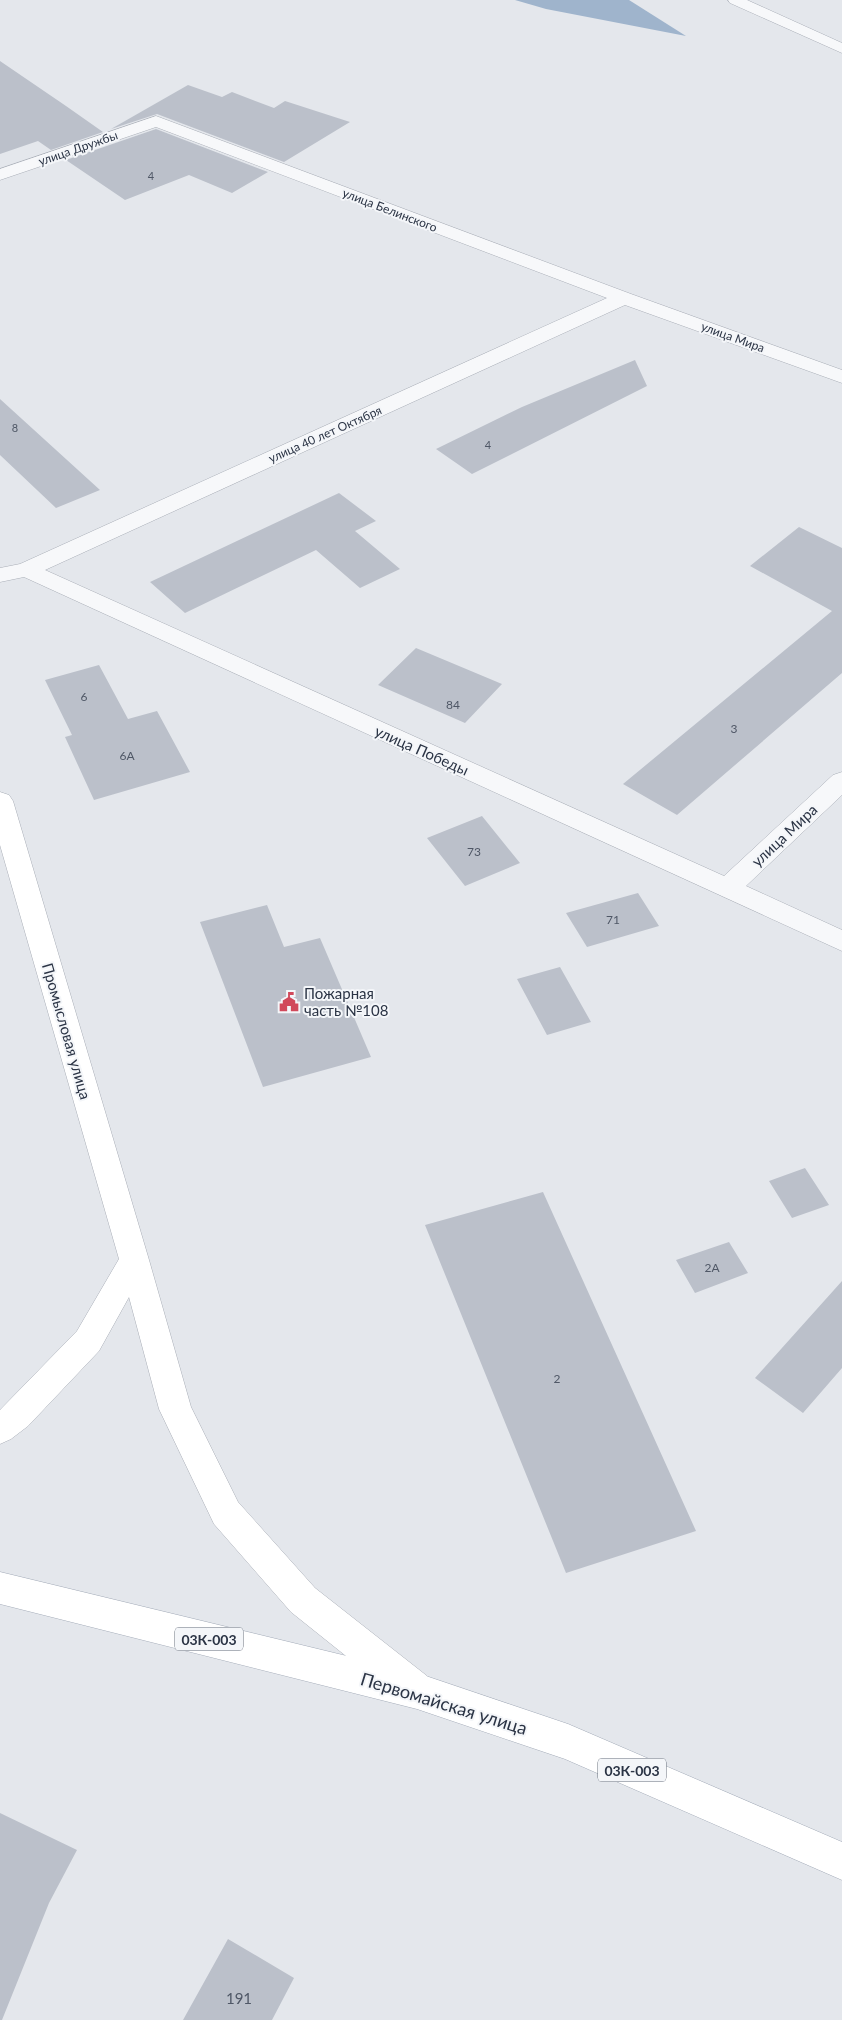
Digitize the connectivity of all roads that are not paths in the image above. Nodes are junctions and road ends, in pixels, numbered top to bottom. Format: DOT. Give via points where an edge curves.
graph roads {
  1 [pos="734,0"];
  2 [pos="842,49"];
  3 [pos="156,121"];
  4 [pos="0,175"];
  5 [pos="624,298"];
  6 [pos="842,376"];
  7 [pos="26,570"];
  8 [pos="0,575"];
  9 [pos="842,781"];
  10 [pos="0,801"];
  11 [pos="727,889"];
  12 [pos="842,941"];
  13 [pos="134,1260"];
  14 [pos="0,1429"];
  15 [pos="0,1588"];
  16 [pos="417,1691"];
  17 [pos="842,1861"];
  1 -- 2 [label="lane"];
  3 -- 4 [label="street, улица Дружбы"];
  3 -- 5 [label="street, улица Белинского"];
  5 -- 6 [label="street, улица Мира"];
  5 -- 7 [label="street, улица 40 лет Октября"];
  7 -- 8 [label="street"];
  7 -- 11 [label="street, улица Победы"];
  9 -- 11 [label="street, улица Мира"];
  10 -- 13 [label="main road, Промысловая улица"];
  11 -- 12 [label="street, улица Победы"];
  13 -- 14 [label="main road" via="88,1341 17,1416"];
  13 -- 16 [label="main road, Промысловая улица" via="175,1409 226,1513 303,1600"];
  15 -- 16 [label="main road, Первомайская улица / 03К-003"];
  16 -- 17 [label="main road, Первомайская улица / 03К-003" via="568,1742"];
}
